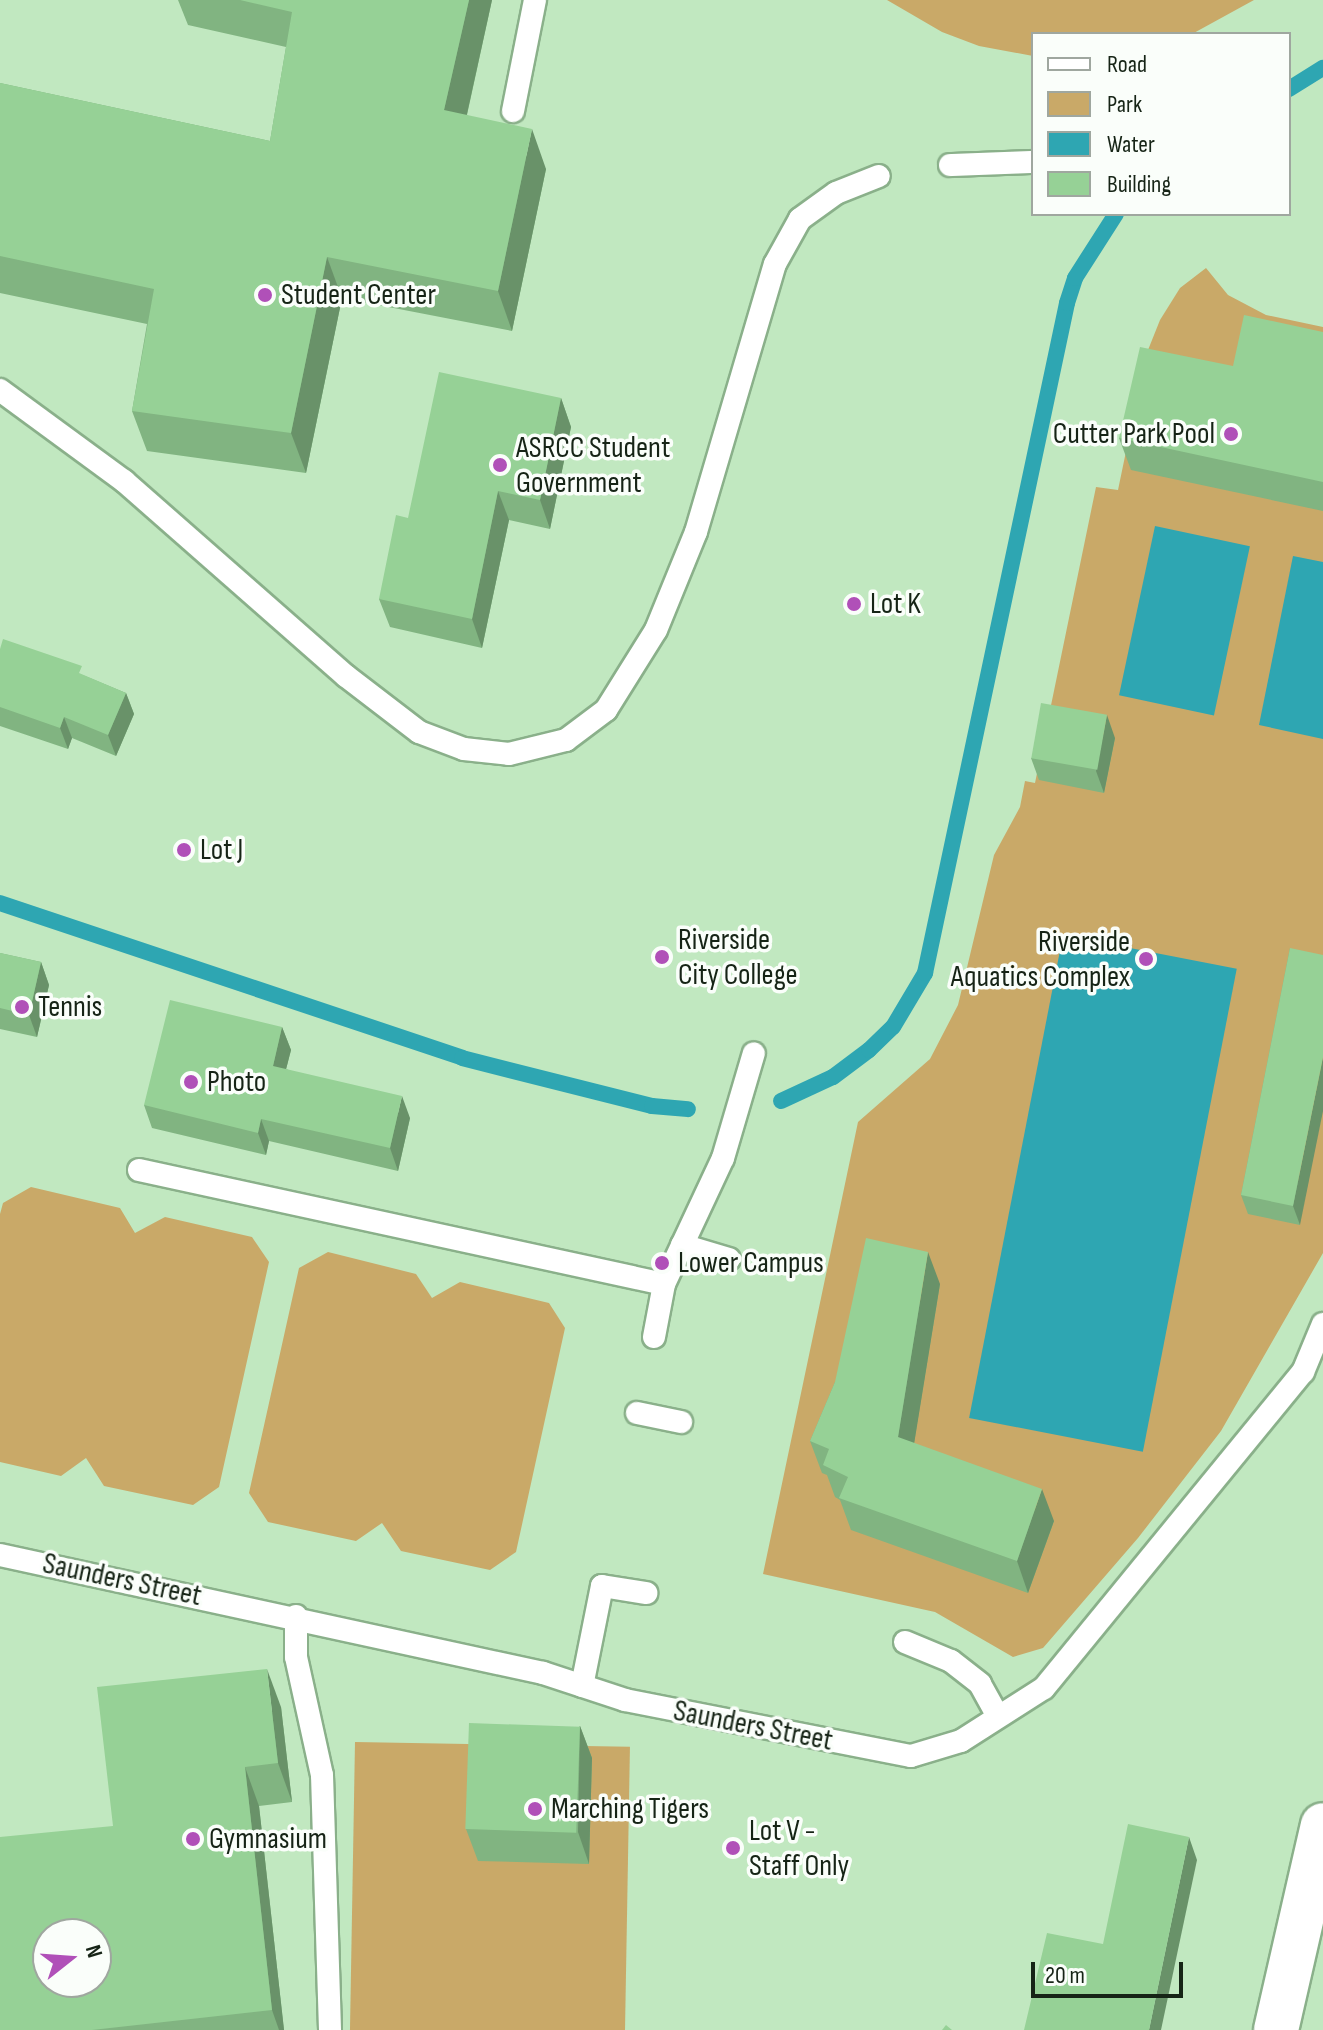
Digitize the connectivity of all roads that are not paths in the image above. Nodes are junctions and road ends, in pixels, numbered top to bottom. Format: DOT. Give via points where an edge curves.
graph roads {
  1 [pos="535,0"];
  2 [pos="513,111"];
  3 [pos="1031,162"];
  4 [pos="950,165"];
  5 [pos="879,176"];
  6 [pos="0,390"];
  7 [pos="754,1053"];
  8 [pos="139,1170"];
  9 [pos="682,1245"];
  10 [pos="729,1259"];
  11 [pos="664,1284"];
  12 [pos="1323,1324"];
  13 [pos="654,1337"];
  14 [pos="637,1413"];
  15 [pos="681,1422"];
  16 [pos="0,1555"];
  17 [pos="646,1593"];
  18 [pos="296,1616"];
  19 [pos="905,1642"];
  20 [pos="582,1686"];
  21 [pos="998,1716"];
  22 [pos="1323,1825"];
  23 [pos="330,2030"];
  24 [pos="1276,2030"];
  1 -- 2 [label="lane"];
  3 -- 4 [label="lane"];
  5 -- 6 [label="lane" via="836,193 800,219 775,264 696,532 656,630 606,710 566,740 538,747 509,754 464,749 419,732 346,676 124,481"];
  7 -- 9 [label="lane" via="723,1158"];
  8 -- 11 [label="lane"];
  9 -- 10 [label="lane"];
  9 -- 11 [label="lane"];
  11 -- 13 [label="lane"];
  12 -- 21 [label="lane, Saunders Street" via="1303,1372 1044,1688"];
  14 -- 15 [label="lane"];
  16 -- 18 [label="lane, Saunders Street"];
  17 -- 20 [label="lane" via="602,1586"];
  18 -- 20 [label="lane, Saunders Street"];
  18 -- 23 [label="lane" via="296,1657 322,1775"];
  19 -- 21 [label="lane" via="951,1661 980,1684"];
  20 -- 21 [label="lane, Saunders Street" via="742,1726 911,1756 961,1741"];
  22 -- 24 [label="street"];
}
